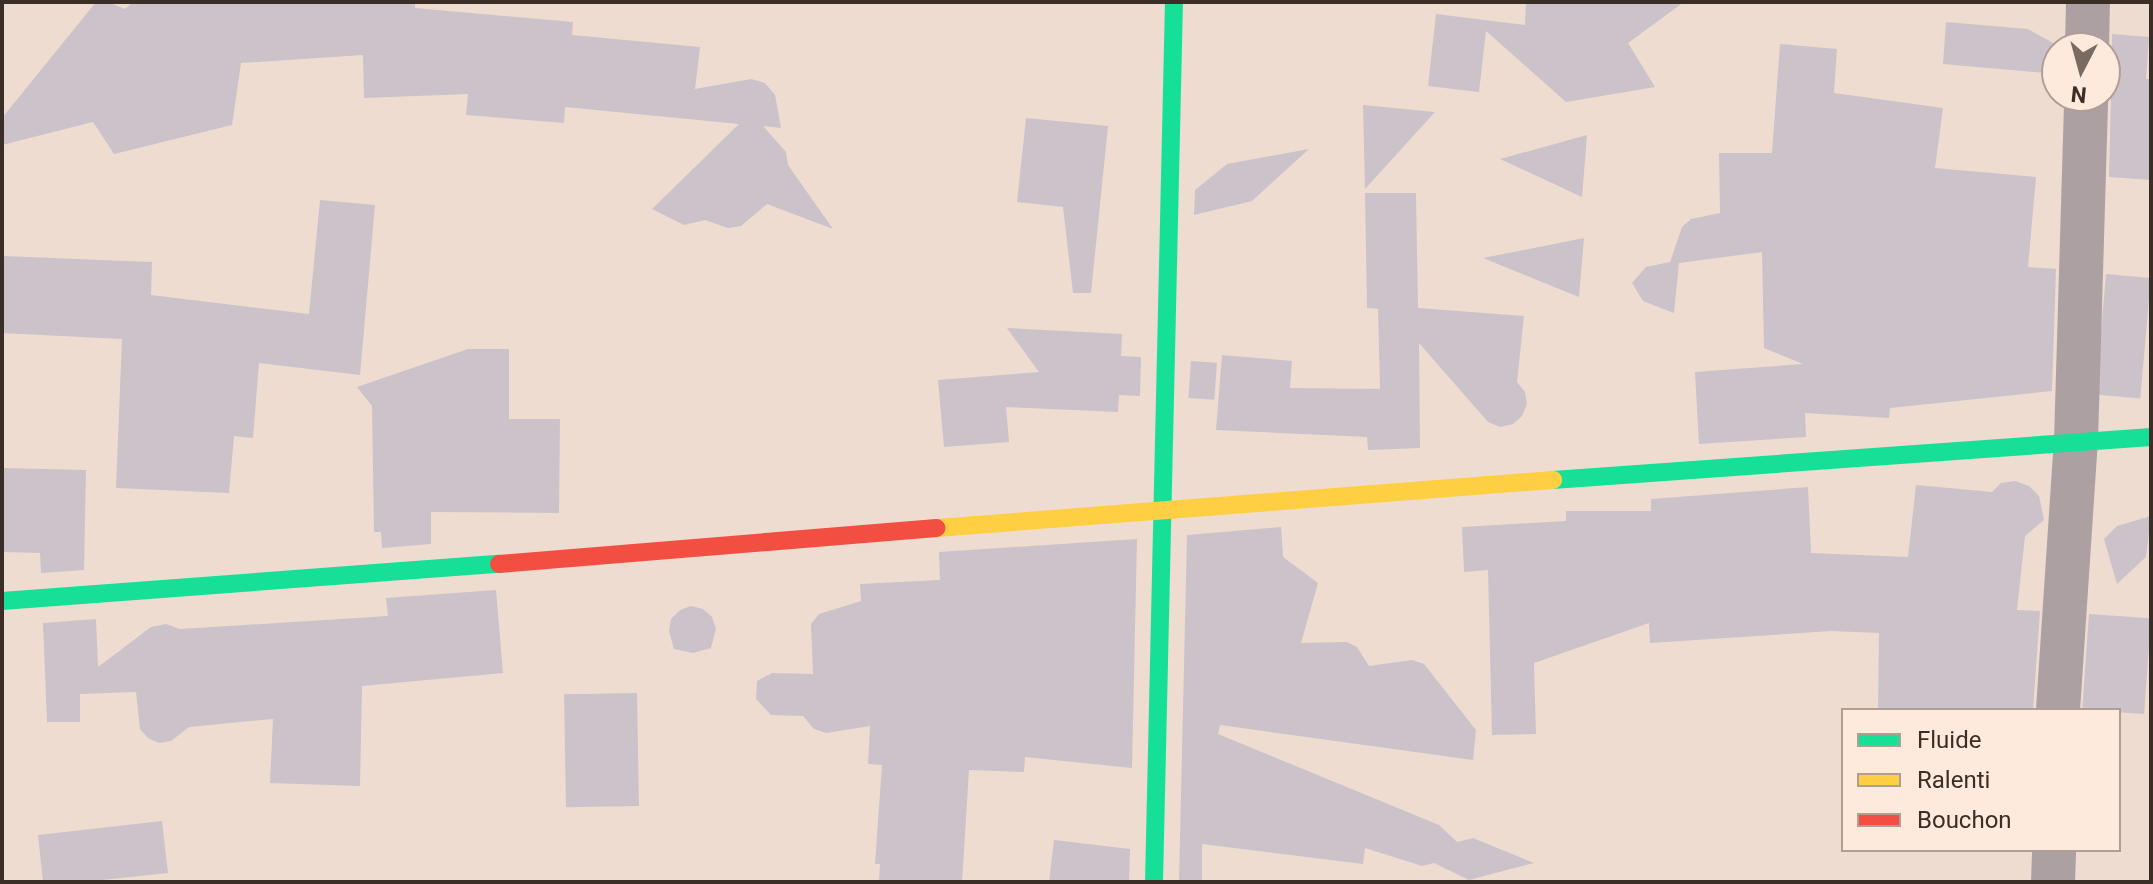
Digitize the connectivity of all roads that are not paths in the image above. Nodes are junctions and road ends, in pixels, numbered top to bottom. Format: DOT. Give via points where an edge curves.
graph roads {
  1 [pos="1174,2"];
  2 [pos="2088,2"];
  3 [pos="2087,32"];
  4 [pos="2086,112"];
  5 [pos="2151,437"];
  6 [pos="2076,441"];
  7 [pos="1164,508"];
  8 [pos="2,601"];
  9 [pos="2058,708"];
  10 [pos="2054,852"];
  11 [pos="1154,882"];
  12 [pos="2053,882"];
  1 -- 7 [label="street"];
  2 -- 3 [label="street"];
  4 -- 6 [label="street"];
  5 -- 6 [label="street"];
  6 -- 7 [label="street"];
  6 -- 9 [label="street"];
  7 -- 8 [label="street"];
  7 -- 11 [label="street"];
  10 -- 12 [label="street"];
}
